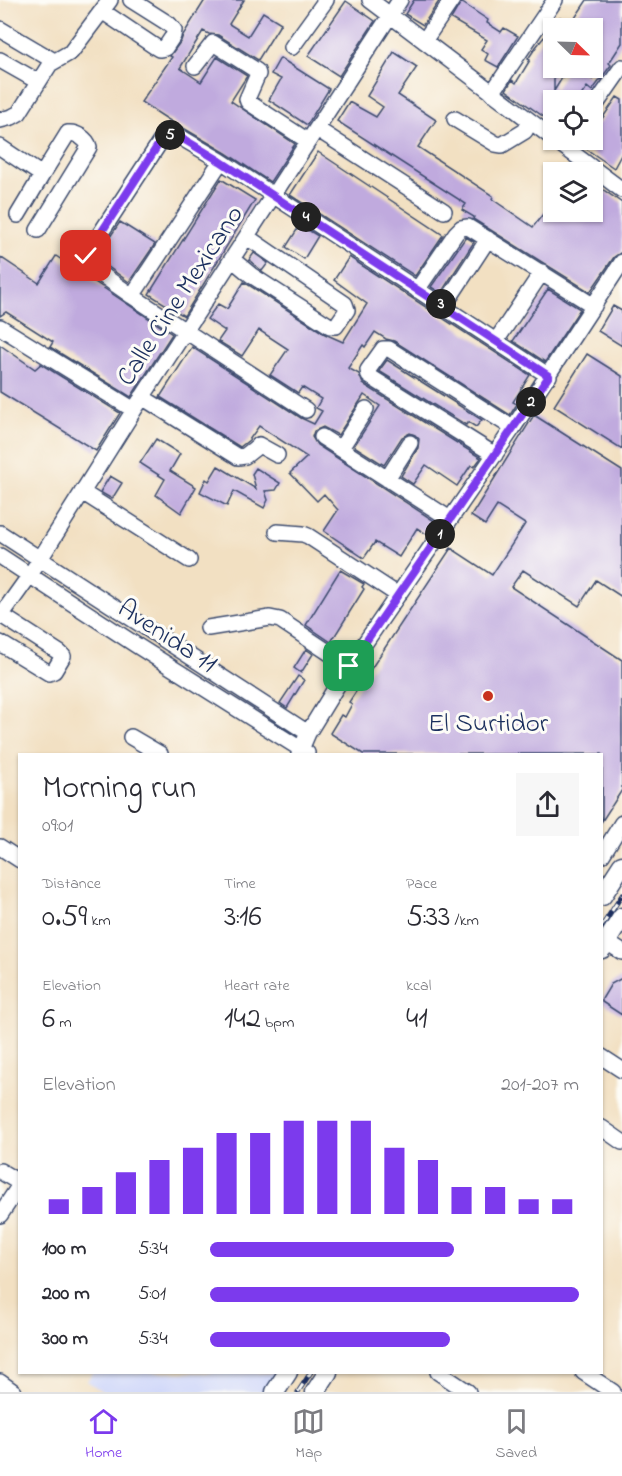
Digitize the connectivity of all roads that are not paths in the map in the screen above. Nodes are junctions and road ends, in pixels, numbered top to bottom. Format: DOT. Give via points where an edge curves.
graph roads {
  1 [pos="130,0"];
  2 [pos="326,0"];
  3 [pos="370,0"];
  4 [pos="400,0"];
  5 [pos="452,0"];
  6 [pos="555,0"];
  7 [pos="106,5"];
  8 [pos="391,14"];
  9 [pos="0,29"];
  10 [pos="424,41"];
  11 [pos="292,47"];
  12 [pos="0,60"];
  13 [pos="54,62"];
  14 [pos="195,66"];
  15 [pos="622,67"];
  16 [pos="37,81"];
  17 [pos="492,93"];
  18 [pos="603,94"];
  19 [pos="455,119"];
  20 [pos="0,120"];
  21 [pos="530,122"];
  22 [pos="317,129"];
  23 [pos="543,130"];
  24 [pos="308,141"];
  25 [pos="0,147"];
  26 [pos="573,150"];
  27 [pos="220,161"];
  28 [pos="42,175"];
  29 [pos="622,190"];
  30 [pos="274,196"];
  31 [pos="444,211"];
  32 [pos="18,215"];
  33 [pos="38,230"];
  34 [pos="247,237"];
  35 [pos="488,239"];
  36 [pos="233,260"];
  37 [pos="622,262"];
  38 [pos="542,272"];
  39 [pos="616,284"];
  40 [pos="417,290"];
  41 [pos="132,296"];
  42 [pos="444,306"];
  43 [pos="594,306"];
  44 [pos="0,327"];
  45 [pos="185,330"];
  46 [pos="496,341"];
  47 [pos="549,376"];
  48 [pos="138,404"];
  49 [pos="366,409"];
  50 [pos="306,410"];
  51 [pos="513,428"];
  52 [pos="322,437"];
  53 [pos="410,442"];
  54 [pos="341,448"];
  55 [pos="277,455"];
  56 [pos="495,456"];
  57 [pos="387,478"];
  58 [pos="82,492"];
  59 [pos="450,519"];
  60 [pos="277,532"];
  61 [pos="0,533"];
  62 [pos="0,556"];
  63 [pos="40,558"];
  64 [pos="189,560"];
  65 [pos="30,575"];
  66 [pos="398,595"];
  67 [pos="1,616"];
  68 [pos="146,628"];
  69 [pos="208,628"];
  70 [pos="0,643"];
  71 [pos="136,645"];
  72 [pos="349,666"];
  73 [pos="308,733"];
  74 [pos="132,736"];
  75 [pos="158,753"];
  76 [pos="303,753"];
  77 [pos="622,823"];
  78 [pos="0,847"];
  79 [pos="603,853"];
  80 [pos="18,859"];
  81 [pos="622,866"];
  82 [pos="603,894"];
  83 [pos="622,917"];
  84 [pos="603,943"];
  85 [pos="622,952"];
  86 [pos="603,1058"];
  87 [pos="622,1070"];
  88 [pos="603,1129"];
  89 [pos="622,1142"];
  90 [pos="0,1171"];
  91 [pos="18,1183"];
  92 [pos="18,1187"];
  93 [pos="0,1215"];
  94 [pos="287,1374"];
  95 [pos="327,1374"];
  96 [pos="441,1374"];
  97 [pos="586,1374"];
  98 [pos="0,1382"];
  99 [pos="14,1392"];
  100 [pos="275,1392"];
  101 [pos="315,1392"];
  102 [pos="468,1392"];
  103 [pos="613,1392"];
  1 -- 7 [label="street" via="174,30 165,48 154,46"];
  2 -- 11 [label="street"];
  3 -- 8 [label="street"];
  4 -- 8 [label="street, Calle Cine Mexicano"];
  5 -- 10 [label="street"];
  6 -- 17 [label="street"];
  7 -- 13 [label="street" via="71,52"];
  8 -- 10 [label="street"];
  8 -- 22 [label="street, Calle Cine Mexicano"];
  9 -- 13 [label="street"];
  10 -- 17 [label="street"];
  12 -- 16 [label="street"];
  13 -- 16 [label="street"];
  14 -- 24 [label="street" via="213,43 257,71 248,102"];
  15 -- 18 [label="street"];
  16 -- 20 [label="street" via="19,113"];
  17 -- 21 [label="street"];
  19 -- 21 [label="street" via="502,145 525,131"];
  21 -- 23 [label="street"];
  22 -- 24 [label="street, Calle Cine Mexicano"];
  22 -- 31 [label="street"];
  24 -- 30 [label="street, Calle Cine Mexicano"];
  25 -- 28 [label="street"];
  26 -- 29 [label="street"];
  27 -- 30 [label="street"];
  27 -- 41 [label="street"];
  27 -- 41 [label="street" via="175,134 164,136 86,256 88,265"];
  28 -- 32 [label="street"];
  28 -- 33 [label="street" via="68,133 88,143"];
  30 -- 34 [label="street, Calle Cine Mexicano"];
  30 -- 40 [label="street"];
  34 -- 36 [label="street, Calle Cine Mexicano"];
  34 -- 36 [label="street" via="345,304 347,310 336,326 330,326"];
  35 -- 38 [label="street"];
  35 -- 40 [label="street" via="468,227 461,228"];
  35 -- 42 [label="street"];
  36 -- 45 [label="street, Calle Cine Mexicano"];
  37 -- 39 [label="street"];
  38 -- 43 [label="street"];
  38 -- 46 [label="street"];
  39 -- 43 [label="street"];
  40 -- 42 [label="street"];
  41 -- 45 [label="street"];
  42 -- 46 [label="street"];
  43 -- 47 [label="street"];
  44 -- 48 [label="street"];
  45 -- 48 [label="street, Calle Cine Mexicano"];
  45 -- 50 [label="street"];
  46 -- 47 [label="street"];
  47 -- 51 [label="street"];
  48 -- 55 [label="street" via="238,457 259,445"];
  48 -- 58 [label="street, Calle Cine Mexicano"];
  49 -- 54 [label="street"];
  51 -- 56 [label="street"];
  51 -- 56 [label="street" via="389,349 383,348 368,370 369,376"];
  52 -- 54 [label="street"];
  53 -- 57 [label="street"];
  54 -- 57 [label="street"];
  56 -- 59 [label="street"];
  57 -- 59 [label="street"];
  58 -- 63 [label="street, Calle Cine Mexicano"];
  58 -- 64 [label="street"];
  59 -- 66 [label="street"];
  60 -- 66 [label="street" via="308,536"];
  61 -- 63 [label="street, Avenida 11"];
  62 -- 65 [label="street, Avenida 11"];
  63 -- 65 [label="street, Calle Cine Mexicano"];
  63 -- 68 [label="street, Avenida 11"];
  65 -- 67 [label="street, Calle Cine Mexicano"];
  65 -- 71 [label="street, Avenida 11"];
  66 -- 72 [label="street"];
  67 -- 70 [label="street" via="63,657 49,673"];
  68 -- 71 [label="street"];
  68 -- 73 [label="street, Avenida 11"];
  69 -- 72 [label="street" via="270,618 280,620"];
  71 -- 76 [label="street, Avenida 11"];
  72 -- 73 [label="street"];
  73 -- 76 [label="street"];
  74 -- 75 [label="street"];
  77 -- 79 [label="street"];
  78 -- 80 [label="street"];
  81 -- 82 [label="main road"];
  83 -- 84 [label="main road"];
  84 -- 85 [label="street"];
  86 -- 87 [label="street"];
  88 -- 89 [label="street"];
  90 -- 91 [label="street"];
  92 -- 93 [label="street"];
  94 -- 100 [label="main road"];
  95 -- 101 [label="main road"];
  96 -- 102 [label="street"];
  97 -- 103 [label="street"];
  98 -- 99 [label="street"];
}
